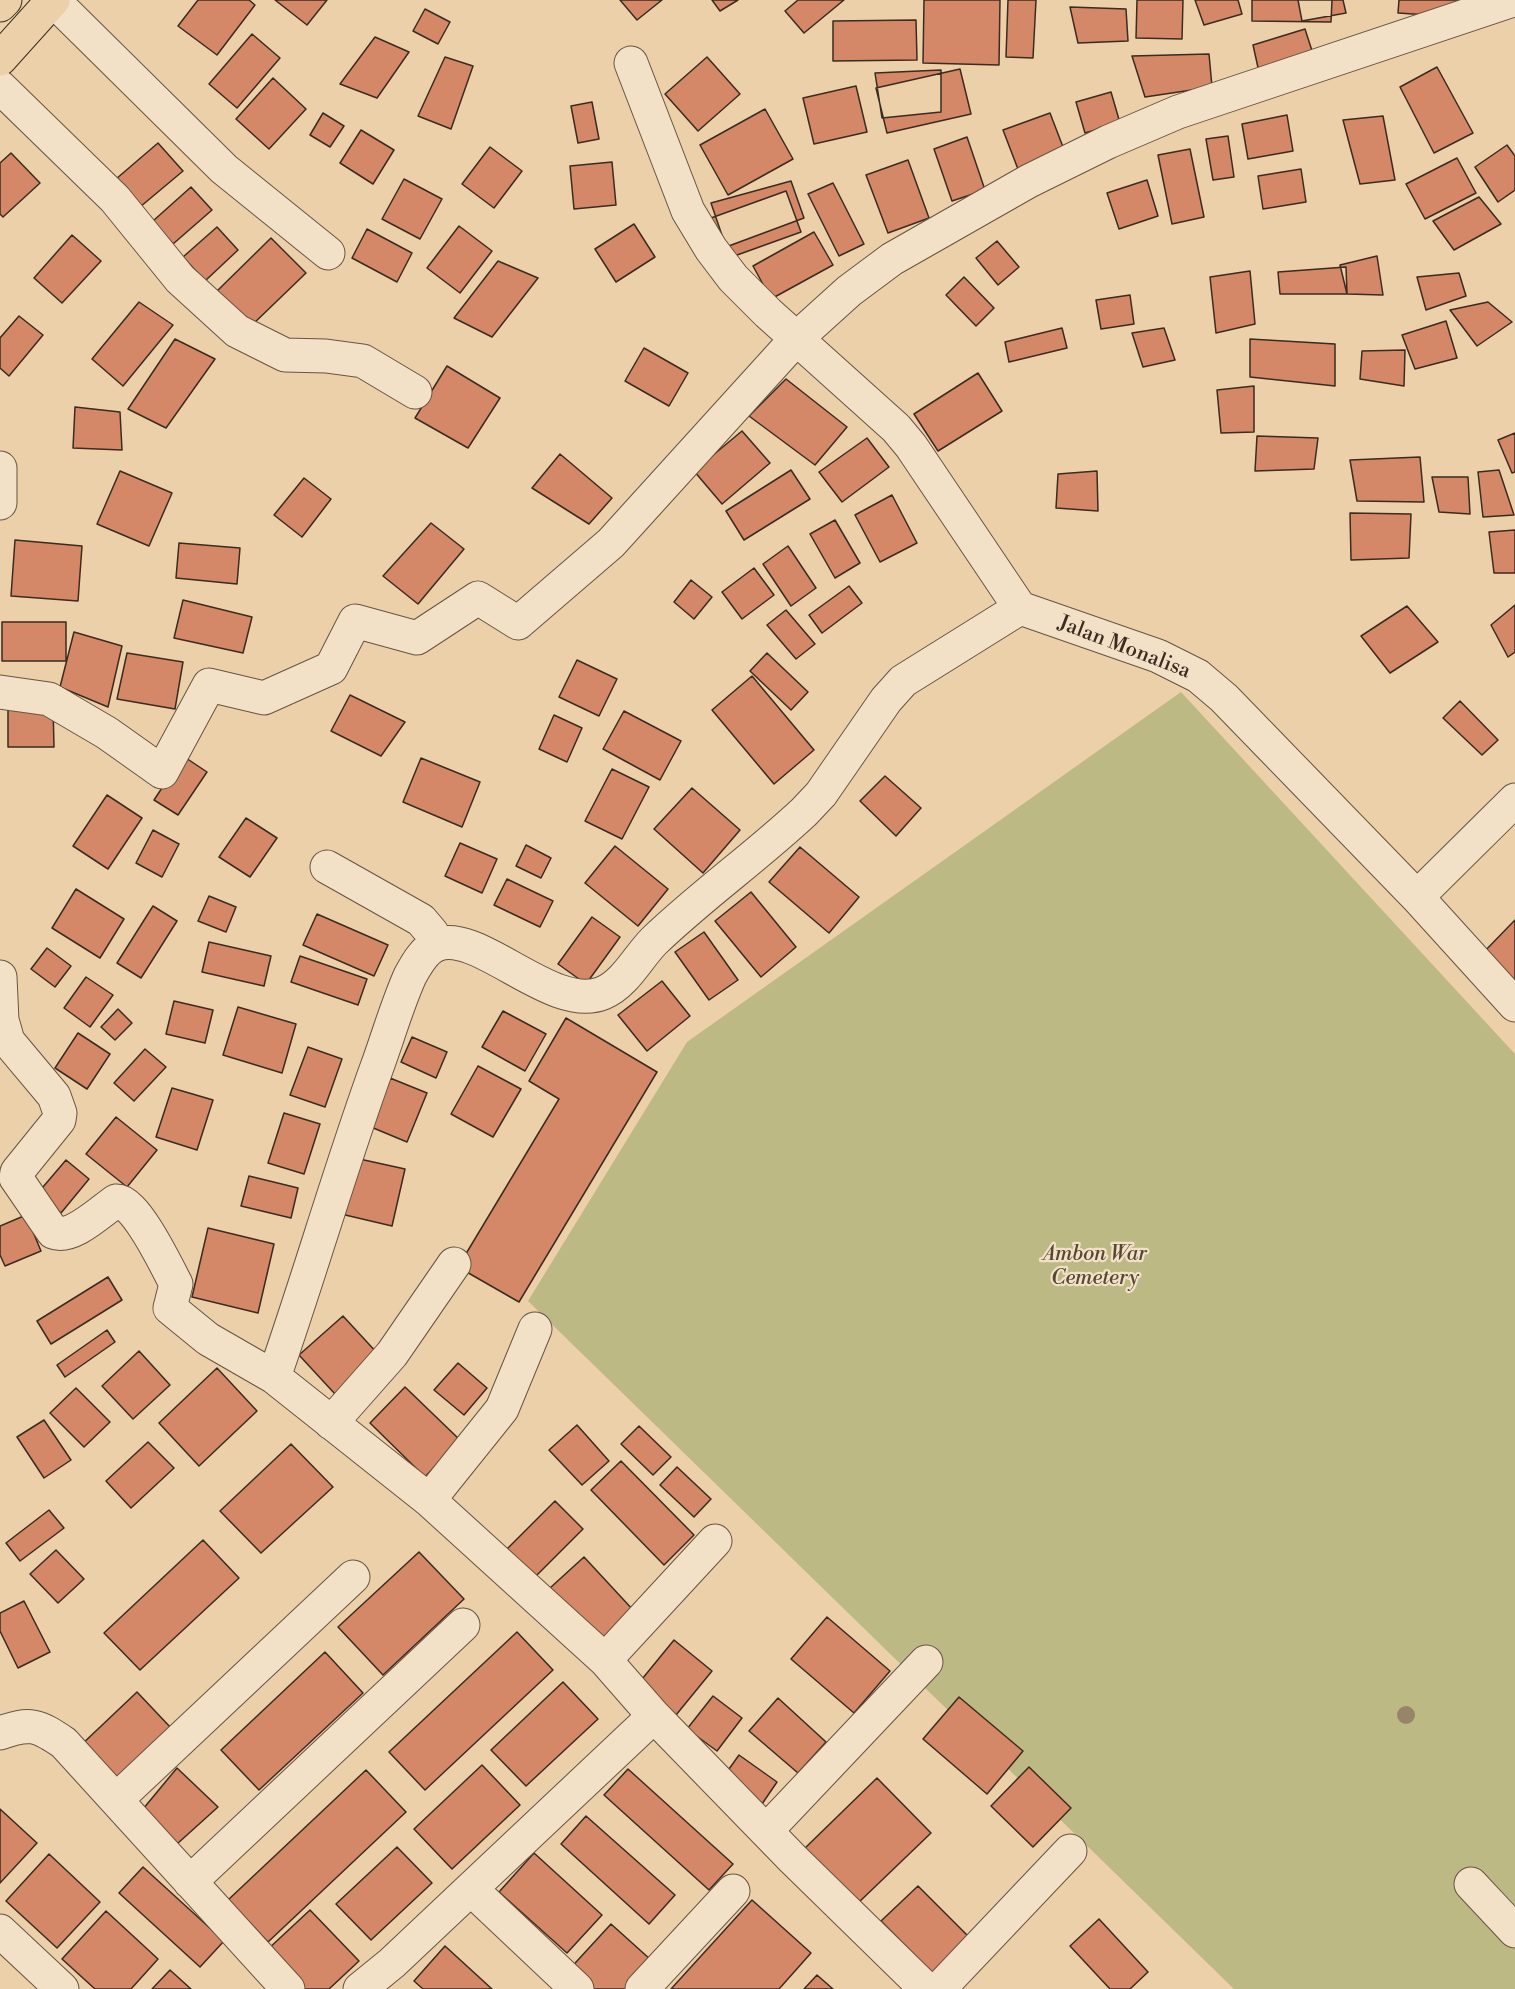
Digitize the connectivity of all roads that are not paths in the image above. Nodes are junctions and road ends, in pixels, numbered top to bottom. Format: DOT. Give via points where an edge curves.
graph roads {
  1 [pos="5,0"];
  2 [pos="53,0"];
  3 [pos="1513,0"];
  4 [pos="0,5"];
  5 [pos="0,59"];
  6 [pos="631,63"];
  7 [pos="0,87"];
  8 [pos="328,254"];
  9 [pos="796,338"];
  10 [pos="415,392"];
  11 [pos="0,468"];
  12 [pos="0,503"];
  13 [pos="1020,608"];
  14 [pos="0,692"];
  15 [pos="1515,800"];
  16 [pos="327,867"];
  17 [pos="1417,897"];
  18 [pos="436,945"];
  19 [pos="0,977"];
  20 [pos="1515,1005"];
  21 [pos="454,1264"];
  22 [pos="535,1329"];
  23 [pos="274,1377"];
  24 [pos="331,1423"];
  25 [pos="429,1500"];
  26 [pos="716,1541"];
  27 [pos="353,1577"];
  28 [pos="463,1625"];
  29 [pos="605,1660"];
  30 [pos="927,1662"];
  31 [pos="654,1716"];
  32 [pos="0,1733"];
  33 [pos="116,1800"];
  34 [pos="766,1831"];
  35 [pos="1070,1851"];
  36 [pos="190,1882"];
  37 [pos="1471,1884"];
  38 [pos="471,1889"];
  39 [pos="734,1891"];
  40 [pos="1515,1931"];
  41 [pos="6,1947"];
  42 [pos="925,1988"];
  43 [pos="62,1989"];
  44 [pos="288,1989"];
  45 [pos="360,1989"];
  46 [pos="577,1989"];
  47 [pos="642,1989"];
  1 -- 4 [label="highway"];
  2 -- 5 [label="highway"];
  2 -- 8 [label="street" via="224,169"];
  3 -- 9 [label="street" via="1178,112 1108,142 1029,181 892,259"];
  6 -- 9 [label="street" via="688,211 733,278"];
  7 -- 10 [label="street" via="115,199 180,279 237,331 285,355 363,361"];
  9 -- 13 [label="street" via="911,446"];
  9 -- 14 [label="street" via="611,543 518,622 478,598 417,638 355,621 331,668 264,698 209,685 162,772 50,699"];
  11 -- 12 [label="street"];
  13 -- 17 [label="street, Jalan Monalisa" via="1158,656 1198,676"];
  13 -- 18 [label="street" via="903,681 804,812 685,913 652,943 619,982 603,993 561,993 474,950 445,942"];
  15 -- 17 [label="street"];
  16 -- 18 [label="street" via="421,920"];
  17 -- 20 [label="street, Jalan Monalisa"];
  18 -- 23 [label="street" via="426,950 410,976 356,1125"];
  19 -- 23 [label="street" via="2,1020 8,1041 54,1096 60,1113 59,1120 17,1172 18,1184 56,1234 76,1228 116,1201 127,1204 176,1284 170,1308 208,1339"];
  21 -- 24 [label="street" via="392,1354"];
  22 -- 25 [label="street" via="502,1409"];
  23 -- 24 [label="street"];
  24 -- 25 [label="street"];
  25 -- 29 [label="street"];
  26 -- 29 [label="street"];
  27 -- 33 [label="street"];
  28 -- 36 [label="street"];
  29 -- 31 [label="street"];
  30 -- 34 [label="street"];
  31 -- 34 [label="street"];
  31 -- 38 [label="street"];
  32 -- 33 [label="street" via="19,1726 41,1727 64,1743"];
  33 -- 36 [label="street"];
  34 -- 42 [label="street"];
  35 -- 42 [label="street"];
  36 -- 44 [label="street"];
  37 -- 40 [label="street"];
  38 -- 45 [label="street"];
  38 -- 46 [label="street"];
  39 -- 47 [label="street"];
  41 -- 43 [label="street"];
}
